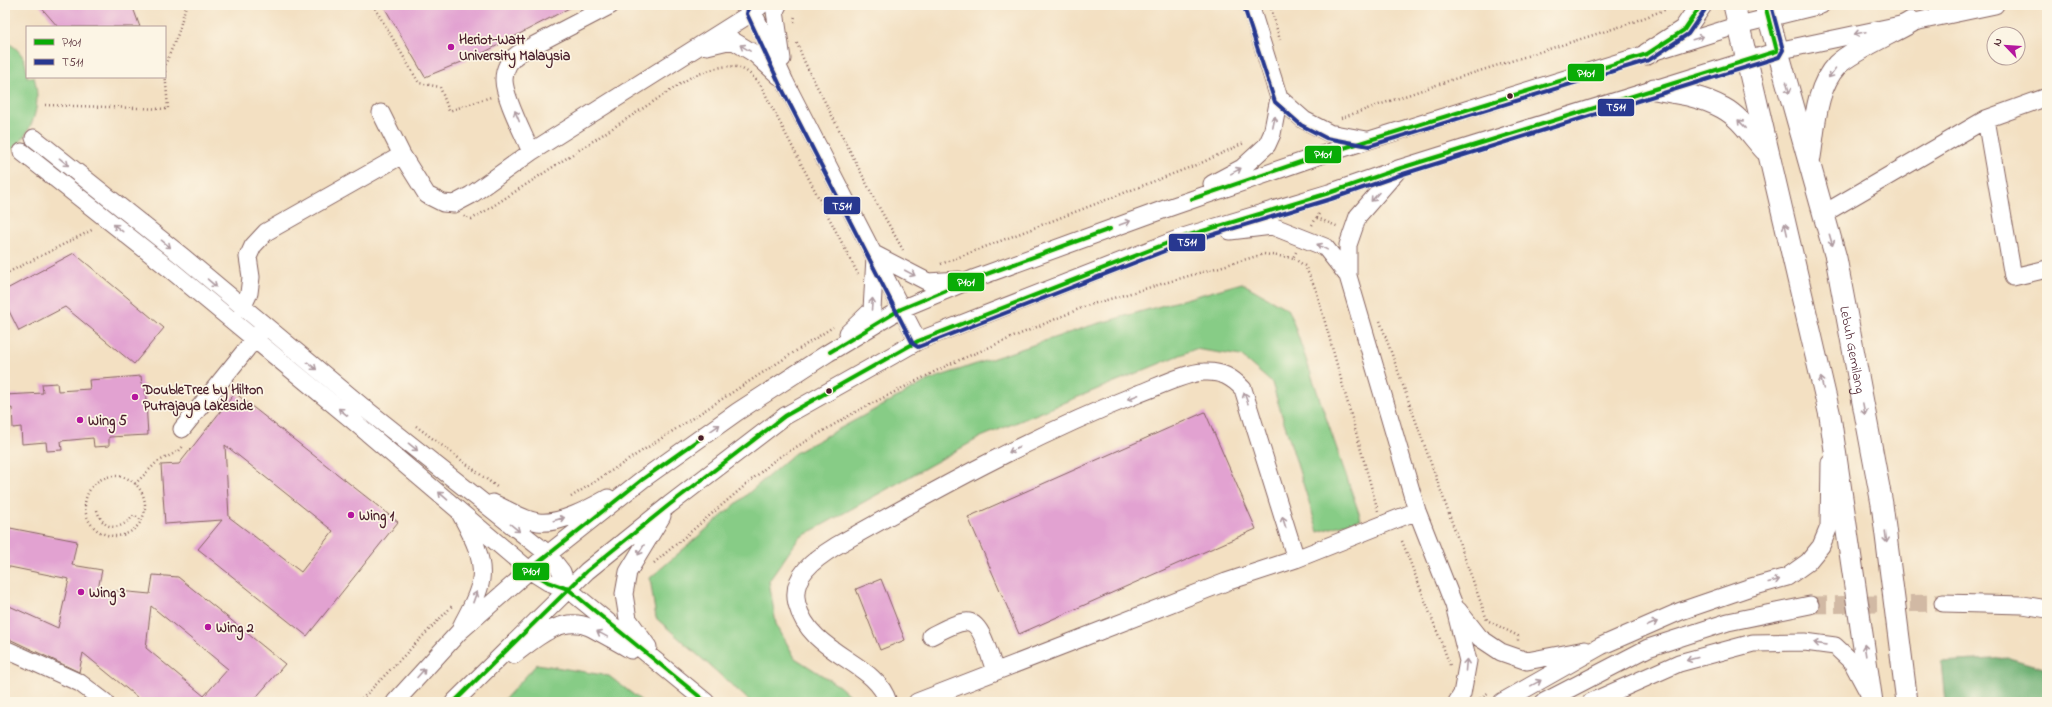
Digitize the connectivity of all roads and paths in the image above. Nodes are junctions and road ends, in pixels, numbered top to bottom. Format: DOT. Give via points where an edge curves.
graph roads {
  1 [pos="186,5"];
  2 [pos="373,5"];
  3 [pos="611,5"];
  4 [pos="778,5"];
  5 [pos="1250,5"];
  6 [pos="1270,5"];
  7 [pos="1669,5"];
  8 [pos="1701,5"];
  9 [pos="1734,5"];
  10 [pos="1821,5"];
  11 [pos="1994,5"];
  12 [pos="757,8"];
  13 [pos="1767,11"];
  14 [pos="795,16"];
  15 [pos="1911,22"];
  16 [pos="1739,25"];
  17 [pos="794,26"];
  18 [pos="796,39"];
  19 [pos="1280,41"];
  20 [pos="693,49"];
  21 [pos="1777,51"];
  22 [pos="1647,54"];
  23 [pos="1746,61"];
  24 [pos="166,63"];
  25 [pos="166,78"];
  26 [pos="785,82"];
  27 [pos="1654,89"];
  28 [pos="507,92"];
  29 [pos="2047,97"];
  30 [pos="1279,98"];
  31 [pos="45,105"];
  32 [pos="381,112"];
  33 [pos="1986,119"];
  34 [pos="1334,120"];
  35 [pos="1273,130"];
  36 [pos="34,138"];
  37 [pos="1369,140"];
  38 [pos="22,152"];
  39 [pos="531,152"];
  40 [pos="1768,154"];
  41 [pos="402,155"];
  42 [pos="1809,164"];
  43 [pos="1401,168"];
  44 [pos="1329,193"];
  45 [pos="454,204"];
  46 [pos="1165,209"];
  47 [pos="1823,214"];
  48 [pos="1317,218"];
  49 [pos="98,227"];
  50 [pos="1351,232"];
  51 [pos="1182,237"];
  52 [pos="1303,240"];
  53 [pos="904,251"];
  54 [pos="876,255"];
  55 [pos="1293,258"];
  56 [pos="939,265"];
  57 [pos="2047,269"];
  58 [pos="5,274"];
  59 [pos="1348,276"];
  60 [pos="860,278"];
  61 [pos="973,279"];
  62 [pos="242,308"];
  63 [pos="901,309"];
  64 [pos="1377,314"];
  65 [pos="840,323"];
  66 [pos="260,333"];
  67 [pos="918,341"];
  68 [pos="828,353"];
  69 [pos="1830,416"];
  70 [pos="415,426"];
  71 [pos="182,429"];
  72 [pos="643,480"];
  73 [pos="498,487"];
  74 [pos="471,493"];
  75 [pos="567,500"];
  76 [pos="668,505"];
  77 [pos="459,509"];
  78 [pos="96,510"];
  79 [pos="1417,511"];
  80 [pos="141,520"];
  81 [pos="1382,525"];
  82 [pos="1402,541"];
  83 [pos="548,554"];
  84 [pos="1296,560"];
  85 [pos="651,565"];
  86 [pos="529,570"];
  87 [pos="568,589"];
  88 [pos="458,600"];
  89 [pos="1943,603"];
  90 [pos="1454,605"];
  91 [pos="1810,605"];
  92 [pos="2047,609"];
  93 [pos="459,632"];
  94 [pos="931,636"];
  95 [pos="1601,646"];
  96 [pos="5,648"];
  97 [pos="1515,657"];
  98 [pos="661,665"];
  99 [pos="1452,668"];
  100 [pos="995,671"];
  101 [pos="1497,696"];
  102 [pos="1872,701"];
  103 [pos="105,702"];
  104 [pos="359,702"];
  105 [pos="395,702"];
  106 [pos="454,702"];
  107 [pos="706,702"];
  108 [pos="888,702"];
  109 [pos="916,702"];
  110 [pos="1457,702"];
  111 [pos="1476,702"];
  112 [pos="1544,702"];
  113 [pos="1591,702"];
  114 [pos="1908,702"];
  1 -- 24 [label="path"];
  2 -- 28 [label="path" via="419,83 440,87 449,111"];
  3 -- 28 [label="street" via="512,57 505,74"];
  4 -- 26 [label="street" via="775,11"];
  5 -- 30 [label="street"];
  6 -- 19 [label="path"];
  7 -- 34 [label="path" via="1664,10 1625,25"];
  8 -- 22 [label="main road" via="1684,30"];
  9 -- 16 [label="main road"];
  10 -- 13 [label="street"];
  11 -- 15 [label="street"];
  12 -- 20 [label="street"];
  12 -- 26 [label="street"];
  13 -- 16 [label="street"];
  13 -- 21 [label="main road, Lebuh Gemilang"];
  14 -- 17 [label="path"];
  15 -- 21 [label="street, one-way"];
  15 -- 42 [label="main road, one-way" via="1838,64 1818,103"];
  22 -- 16 [label="street, one-way"];
  16 -- 23 [label="main road"];
  18 -- 53 [label="path" via="805,63"];
  26 -- 20 [label="street, one-way" via="755,54 732,40"];
  20 -- 39 [label="street"];
  21 -- 23 [label="street"];
  21 -- 42 [label="main road, Lebuh Gemilang, one-way"];
  22 -- 37 [label="street"];
  23 -- 27 [label="street"];
  23 -- 40 [label="main road"];
  25 -- 31 [label="path" via="168,109"];
  26 -- 54 [label="street"];
  40 -- 27 [label="main road, one-way" via="1741,122 1724,108 1698,97"];
  27 -- 43 [label="street"];
  39 -- 28 [label="street, one-way"];
  29 -- 33 [label="street"];
  35 -- 30 [label="street, one-way"];
  30 -- 37 [label="street" via="1304,120 1329,133"];
  32 -- 41 [label="street"];
  33 -- 47 [label="street"];
  33 -- 57 [label="street" via="2013,277"];
  46 -- 35 [label="street, one-way" via="1242,168 1267,145"];
  35 -- 56 [label="path" via="1201,163"];
  36 -- 62 [label="street, one-way" via="183,257"];
  37 -- 46 [label="street"];
  66 -- 38 [label="street, one-way" via="170,270"];
  39 -- 45 [label="street" via="471,195"];
  69 -- 40 [label="main road, one-way"];
  41 -- 45 [label="street" via="427,195 443,203"];
  41 -- 62 [label="street" via="266,232 253,246 248,257 251,277 249,293"];
  42 -- 47 [label="main road, Lebuh Gemilang"];
  43 -- 44 [label="street"];
  43 -- 50 [label="street, one-way" via="1358,216"];
  44 -- 48 [label="path"];
  44 -- 51 [label="street"];
  45 -- 60 [label="path" via="466,218 472,219 691,77 713,68 734,66 746,71 760,84"];
  61 -- 46 [label="street, one-way"];
  47 -- 114 [label="main road, Lebuh Gemilang, one-way" via="1836,258 1882,504"];
  48 -- 50 [label="path"];
  48 -- 52 [label="path"];
  49 -- 58 [label="path"];
  50 -- 59 [label="street" via="1348,245"];
  51 -- 52 [label="street" via="1272,226"];
  51 -- 67 [label="street"];
  52 -- 55 [label="path"];
  59 -- 52 [label="street, one-way" via="1325,248"];
  54 -- 61 [label="street, one-way" via="928,282"];
  54 -- 63 [label="street"];
  68 -- 54 [label="street, one-way" via="872,310"];
  55 -- 81 [label="path" via="1305,266 1316,290"];
  55 -- 85 [label="path" via="1264,254 1086,306 950,364 857,411 776,459"];
  59 -- 79 [label="street"];
  61 -- 63 [label="street"];
  62 -- 66 [label="street"];
  63 -- 67 [label="street"];
  63 -- 68 [label="street"];
  64 -- 97 [label="path" via="1487,620 1518,636"];
  65 -- 75 [label="path"];
  66 -- 71 [label="street"];
  66 -- 74 [label="street, one-way"];
  77 -- 66 [label="street, one-way"];
  67 -- 76 [label="street" via="785,416"];
  72 -- 68 [label="street, one-way" via="737,412"];
  95 -- 69 [label="street, one-way" via="1681,611 1787,577 1808,562 1821,546 1829,528"];
  102 -- 69 [label="main road, one-way"];
  70 -- 73 [label="path"];
  74 -- 72 [label="street, one-way" via="537,522 547,522 573,515"];
  72 -- 83 [label="street"];
  74 -- 83 [label="street, one-way"];
  76 -- 87 [label="street"];
  76 -- 98 [label="street, one-way" via="628,572 624,594 628,619"];
  77 -- 86 [label="street"];
  93 -- 77 [label="street, one-way" via="481,579 480,558"];
  78 -- 80 [label="path" via="103,522 110,527 128,523 134,515"];
  79 -- 81 [label="street"];
  79 -- 90 [label="street"];
  80 -- 80 [label="path" via="135,528 122,535 108,536 98,532 86,516 86,497 98,481 107,477 127,478 135,484 143,497 145,505"];
  81 -- 84 [label="street"];
  82 -- 99 [label="path"];
  83 -- 86 [label="street"];
  83 -- 87 [label="street" via="562,572"];
  84 -- 100 [label="street" via="1226,582"];
  84 -- 108 [label="street, one-way" via="1243,389 1233,379 1219,372 1202,372 1181,378 1083,416 963,474 836,546 816,559 805,571 797,585 796,598 800,616 812,634 871,677 885,692"];
  86 -- 87 [label="street" via="548,582"];
  86 -- 93 [label="street"];
  87 -- 98 [label="street"];
  87 -- 106 [label="street"];
  88 -- 104 [label="path"];
  89 -- 92 [label="street" via="2023,605"];
  90 -- 97 [label="street" via="1480,638 1501,652"];
  110 -- 90 [label="street, one-way" via="1462,694 1468,661"];
  91 -- 112 [label="street" via="1728,622 1648,648"];
  105 -- 93 [label="street, one-way"];
  94 -- 100 [label="street" via="966,622 974,623 980,629"];
  95 -- 97 [label="street" via="1527,661"];
  101 -- 95 [label="street, one-way"];
  96 -- 103 [label="street" via="80,683"];
  98 -- 106 [label="street, one-way" via="588,627 573,623 557,626 536,638"];
  98 -- 107 [label="street"];
  100 -- 109 [label="street"];
  101 -- 111 [label="path"];
  102 -- 113 [label="street, one-way" via="1852,662 1835,646 1805,642 1753,643 1679,663"];
}
